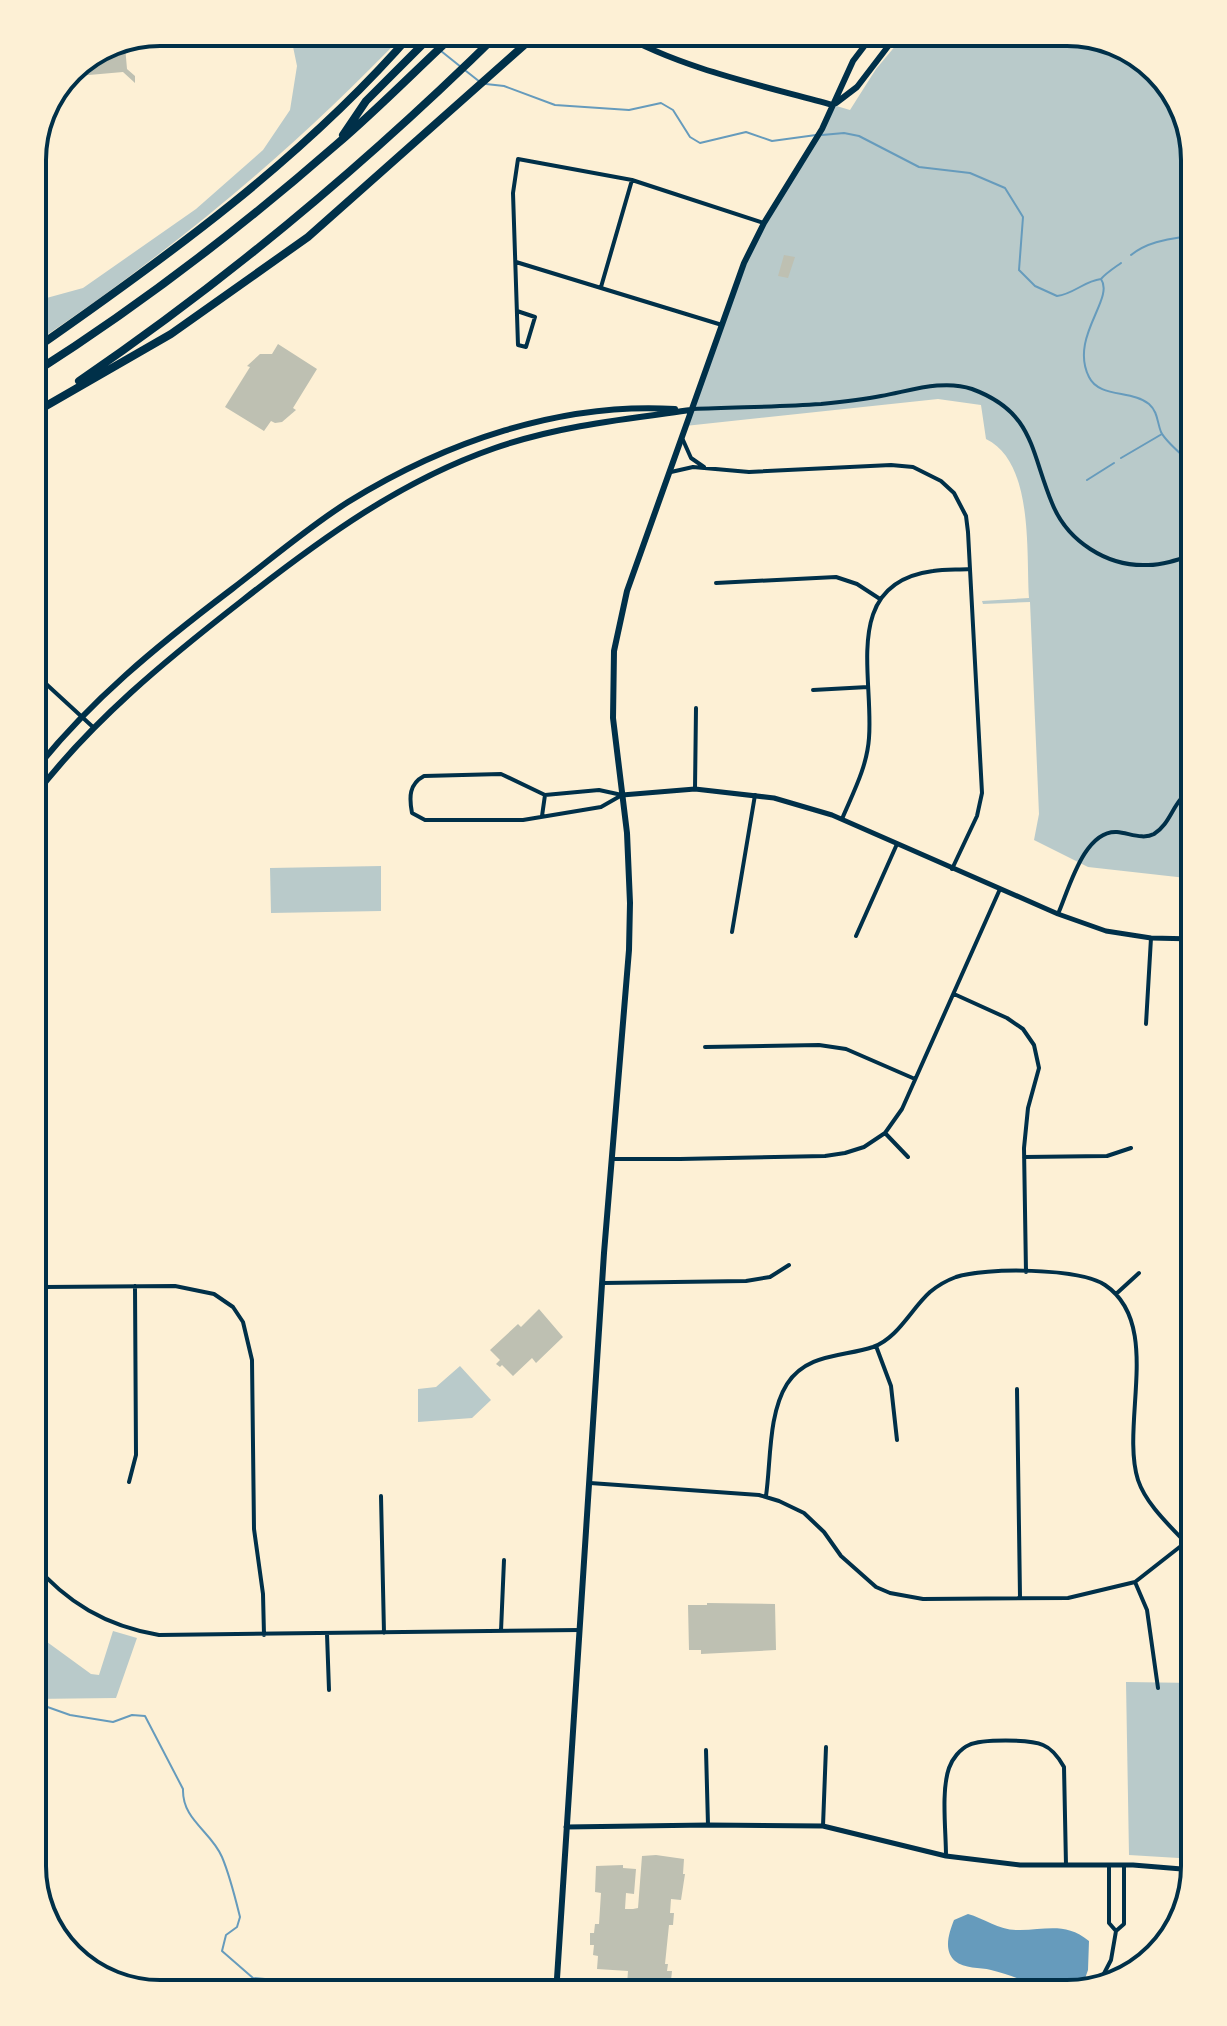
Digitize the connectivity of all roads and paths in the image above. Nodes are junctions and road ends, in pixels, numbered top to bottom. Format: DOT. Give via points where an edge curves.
graph roads {
  1 [pos="401,46"];
  2 [pos="421,46"];
  3 [pos="443,46"];
  4 [pos="485,46"];
  5 [pos="524,46"];
  6 [pos="646,46"];
  7 [pos="864,46"];
  8 [pos="888,46"];
  9 [pos="833,105"];
  10 [pos="339,143"];
  11 [pos="632,180"];
  12 [pos="764,223"];
  13 [pos="516,262"];
  14 [pos="601,287"];
  15 [pos="517,311"];
  16 [pos="722,325"];
  17 [pos="46,341"];
  18 [pos="46,364"];
  19 [pos="46,404"];
  20 [pos="46,406"];
  21 [pos="691,410"];
  22 [pos="682,434"];
  23 [pos="710,469"];
  24 [pos="668,474"];
  25 [pos="1181,558"];
  26 [pos="970,569"];
  27 [pos="716,583"];
  28 [pos="880,600"];
  29 [pos="46,684"];
  30 [pos="868,687"];
  31 [pos="813,690"];
  32 [pos="696,708"];
  33 [pos="81,717"];
  34 [pos="94,728"];
  35 [pos="46,756"];
  36 [pos="46,781"];
  37 [pos="695,789"];
  38 [pos="545,795"];
  39 [pos="622,795"];
  40 [pos="755,795"];
  41 [pos="1181,798"];
  42 [pos="542,817"];
  43 [pos="841,820"];
  44 [pos="897,844"];
  45 [pos="952,869"];
  46 [pos="1000,889"];
  47 [pos="1058,914"];
  48 [pos="732,932"];
  49 [pos="856,936"];
  50 [pos="1151,938"];
  51 [pos="1181,939"];
  52 [pos="954,994"];
  53 [pos="1146,1024"];
  54 [pos="705,1047"];
  55 [pos="915,1079"];
  56 [pos="885,1133"];
  57 [pos="1131,1148"];
  58 [pos="908,1157"];
  59 [pos="1024,1157"];
  60 [pos="614,1159"];
  61 [pos="789,1265"];
  62 [pos="1026,1272"];
  63 [pos="1139,1273"];
  64 [pos="603,1283"];
  65 [pos="135,1286"];
  66 [pos="46,1287"];
  67 [pos="1116,1294"];
  68 [pos="876,1346"];
  69 [pos="1017,1389"];
  70 [pos="897,1440"];
  71 [pos="129,1482"];
  72 [pos="590,1483"];
  73 [pos="381,1496"];
  74 [pos="766,1496"];
  75 [pos="1181,1537"];
  76 [pos="1181,1547"];
  77 [pos="504,1560"];
  78 [pos="46,1578"];
  79 [pos="1135,1582"];
  80 [pos="1020,1597"];
  81 [pos="580,1630"];
  82 [pos="501,1631"];
  83 [pos="384,1633"];
  84 [pos="327,1634"];
  85 [pos="264,1635"];
  86 [pos="1158,1688"];
  87 [pos="329,1690"];
  88 [pos="826,1747"];
  89 [pos="706,1750"];
  90 [pos="708,1825"];
  91 [pos="823,1826"];
  92 [pos="566,1827"];
  93 [pos="946,1856"];
  94 [pos="1066,1865"];
  95 [pos="1109,1865"];
  96 [pos="1124,1865"];
  97 [pos="1181,1869"];
  98 [pos="1116,1931"];
  99 [pos="1104,1973"];
  100 [pos="557,1980"];
  1 -- 17 [label="highway" via="249,189"];
  2 -- 10 [label="highway" via="366,101"];
  3 -- 10 [label="highway"];
  4 -- 19 [label="highway" via="333,187 229,273"];
  5 -- 20 [label="highway" via="308,237 171,334"];
  6 -- 9 [label="main road"];
  7 -- 9 [label="main road"];
  8 -- 9 [label="main road" via="857,87"];
  9 -- 12 [label="main road"];
  10 -- 18 [label="highway" via="178,273"];
  11 -- 12 [label="street"];
  11 -- 13 [label="street" via="518,159 513,182"];
  11 -- 14 [label="street"];
  12 -- 16 [label="main road"];
  13 -- 14 [label="street"];
  13 -- 15 [label="street"];
  14 -- 16 [label="street"];
  15 -- 15 [label="street" via="518,345 526,347 535,317"];
  16 -- 21 [label="main road"];
  21 -- 22 [label="main road"];
  21 -- 25 [label="street" via="819,404 937,386 966,387 997,401 1018,420 1032,442 1059,517 1084,545 1130,565"];
  21 -- 33 [label="main road" via="634,406 564,416 486,436 423,461 314,526 154,648"];
  21 -- 34 [label="main road" via="524,439 403,489 269,579 173,655"];
  22 -- 23 [label="street" via="692,459"];
  22 -- 24 [label="main road"];
  23 -- 24 [label="street" via="687,467"];
  23 -- 26 [label="street" via="913,467 941,481 961,505"];
  24 -- 39 [label="main road" via="616,636 613,718"];
  26 -- 28 [label="street" via="918,574"];
  26 -- 45 [label="street" via="982,793"];
  27 -- 28 [label="street" via="836,577"];
  28 -- 30 [label="street" via="867,631"];
  29 -- 33 [label="street"];
  30 -- 31 [label="street"];
  30 -- 43 [label="street" via="866,755"];
  32 -- 37 [label="street"];
  33 -- 34 [label="street"];
  33 -- 35 [label="main road"];
  34 -- 36 [label="main road"];
  37 -- 39 [label="street"];
  37 -- 40 [label="street"];
  38 -- 39 [label="street" via="599,790"];
  38 -- 42 [label="street"];
  38 -- 42 [label="street" via="495,773 424,776 411,789 412,813 421,820"];
  39 -- 42 [label="street" via="601,807"];
  39 -- 60 [label="main road" via="630,903"];
  40 -- 43 [label="street"];
  40 -- 48 [label="street"];
  41 -- 47 [label="street" via="1157,832 1103,835 1090,844"];
  43 -- 44 [label="street"];
  44 -- 45 [label="street"];
  44 -- 49 [label="street"];
  45 -- 46 [label="street"];
  46 -- 47 [label="street"];
  46 -- 52 [label="street"];
  47 -- 50 [label="street" via="1106,931"];
  50 -- 51 [label="street"];
  50 -- 53 [label="street"];
  52 -- 55 [label="street"];
  52 -- 59 [label="street" via="1007,1018 1034,1045 1039,1068 1028,1108"];
  54 -- 55 [label="street" via="846,1049"];
  55 -- 56 [label="street"];
  56 -- 58 [label="street"];
  56 -- 60 [label="street" via="864,1147 825,1156"];
  57 -- 59 [label="street" via="1107,1156"];
  59 -- 62 [label="street"];
  60 -- 64 [label="main road"];
  61 -- 64 [label="street" via="770,1277 746,1281"];
  62 -- 67 [label="street" via="1075,1273"];
  62 -- 68 [label="street" via="956,1277 930,1291"];
  63 -- 67 [label="street"];
  64 -- 72 [label="main road"];
  65 -- 66 [label="street"];
  65 -- 71 [label="street" via="136,1455"];
  65 -- 85 [label="street" via="175,1286 214,1294 243,1322 252,1360 254,1529"];
  67 -- 75 [label="street" via="1135,1335 1133,1447 1139,1482"];
  68 -- 70 [label="street" via="891,1386"];
  68 -- 74 [label="street" via="829,1355 789,1381 775,1411"];
  69 -- 80 [label="street"];
  72 -- 74 [label="street"];
  72 -- 81 [label="main road"];
  73 -- 83 [label="street"];
  74 -- 80 [label="street" via="804,1513 863,1578 890,1593 923,1599"];
  76 -- 79 [label="street"];
  77 -- 82 [label="street"];
  78 -- 85 [label="street" via="73,1603 113,1625 159,1635"];
  79 -- 80 [label="street" via="1068,1598"];
  79 -- 86 [label="street" via="1147,1610"];
  81 -- 82 [label="street"];
  81 -- 92 [label="main road"];
  82 -- 83 [label="street"];
  83 -- 84 [label="street"];
  84 -- 85 [label="street"];
  84 -- 87 [label="street"];
  88 -- 91 [label="street"];
  89 -- 90 [label="street"];
  90 -- 91 [label="street"];
  90 -- 92 [label="street"];
  91 -- 93 [label="street"];
  92 -- 100 [label="main road"];
  93 -- 94 [label="street"];
  93 -- 94 [label="street" via="946,1785 957,1753 981,1742 1031,1742 1056,1754 1064,1767"];
  94 -- 95 [label="street"];
  95 -- 96 [label="street"];
  95 -- 98 [label="street" via="1109,1923"];
  96 -- 97 [label="street"];
  96 -- 98 [label="street" via="1124,1924"];
  98 -- 99 [label="street"];
}
